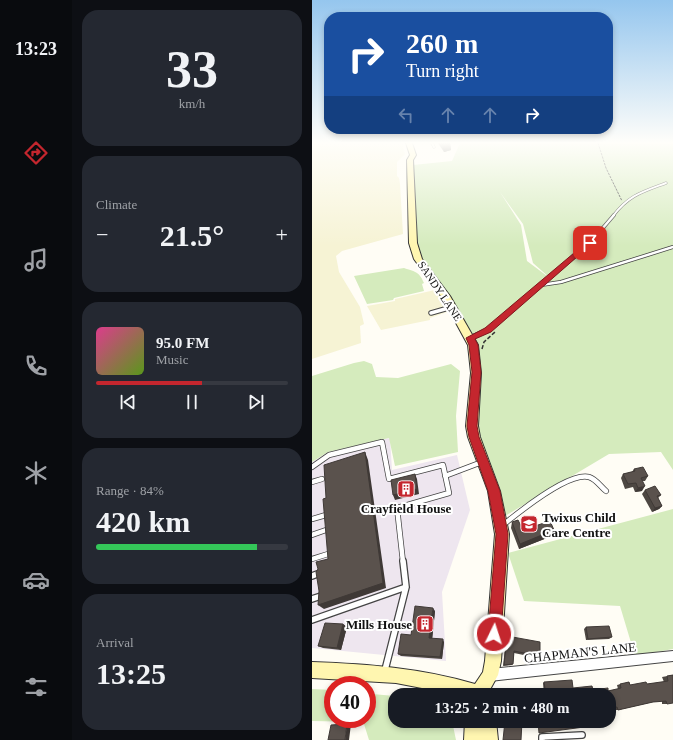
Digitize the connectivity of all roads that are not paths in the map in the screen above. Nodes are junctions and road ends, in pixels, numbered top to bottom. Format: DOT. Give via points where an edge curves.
graph roads {
  1 [pos="411,178"];
  2 [pos="666,183"];
  3 [pos="673,248"];
  4 [pos="541,284"];
  5 [pos="453,306"];
  6 [pos="431,313"];
  7 [pos="470,338"];
  8 [pos="483,462"];
  9 [pos="312,467"];
  10 [pos="445,476"];
  11 [pos="322,480"];
  12 [pos="312,482"];
  13 [pos="606,491"];
  14 [pos="326,515"];
  15 [pos="312,519"];
  16 [pos="500,527"];
  17 [pos="326,530"];
  18 [pos="312,534"];
  19 [pos="328,554"];
  20 [pos="312,559"];
  21 [pos="320,573"];
  22 [pos="312,576"];
  23 [pos="406,587"];
  24 [pos="321,596"];
  25 [pos="312,599"];
  26 [pos="312,620"];
  27 [pos="673,656"];
  28 [pos="312,670"];
  29 [pos="383,674"];
  30 [pos="490,675"];
  31 [pos="459,688"];
  32 [pos="482,688"];
  33 [pos="473,728"];
  34 [pos="488,728"];
  35 [pos="582,735"];
  36 [pos="473,740"];
  37 [pos="489,740"];
  38 [pos="542,740"];
  1 -- 5 [label="street, SANDY LANE" via="413,242 418,259"];
  2 -- 4 [label="lane" via="622,203 590,243"];
  3 -- 4 [label="lane" via="560,282"];
  4 -- 7 [label="lane" via="488,330"];
  5 -- 6 [label="lane"];
  5 -- 7 [label="street, SANDY LANE"];
  7 -- 8 [label="street, SANDY LANE" via="476,372 472,426"];
  8 -- 10 [label="lane"];
  8 -- 16 [label="street, SANDY LANE" via="494,491"];
  9 -- 10 [label="lane" via="329,455 382,442 389,479 443,465"];
  10 -- 23 [label="lane" via="449,493 397,508"];
  11 -- 12 [label="lane"];
  13 -- 16 [label="lane" via="590,477 582,476 542,496"];
  14 -- 15 [label="lane"];
  16 -- 30 [label="street, SANDY LANE" via="502,534"];
  17 -- 18 [label="lane"];
  19 -- 20 [label="lane"];
  21 -- 22 [label="lane"];
  23 -- 26 [label="lane"];
  23 -- 29 [label="lane"];
  24 -- 25 [label="lane"];
  27 -- 30 [label="street, CHAPMAN'S LANE"];
  28 -- 29 [label="street"];
  29 -- 31 [label="street" via="414,676"];
  30 -- 32 [label="street, SANDY LANE"];
  33 -- 36 [label="street"];
  34 -- 37 [label="street"];
  35 -- 38 [label="lane" via="542,737"];
}
